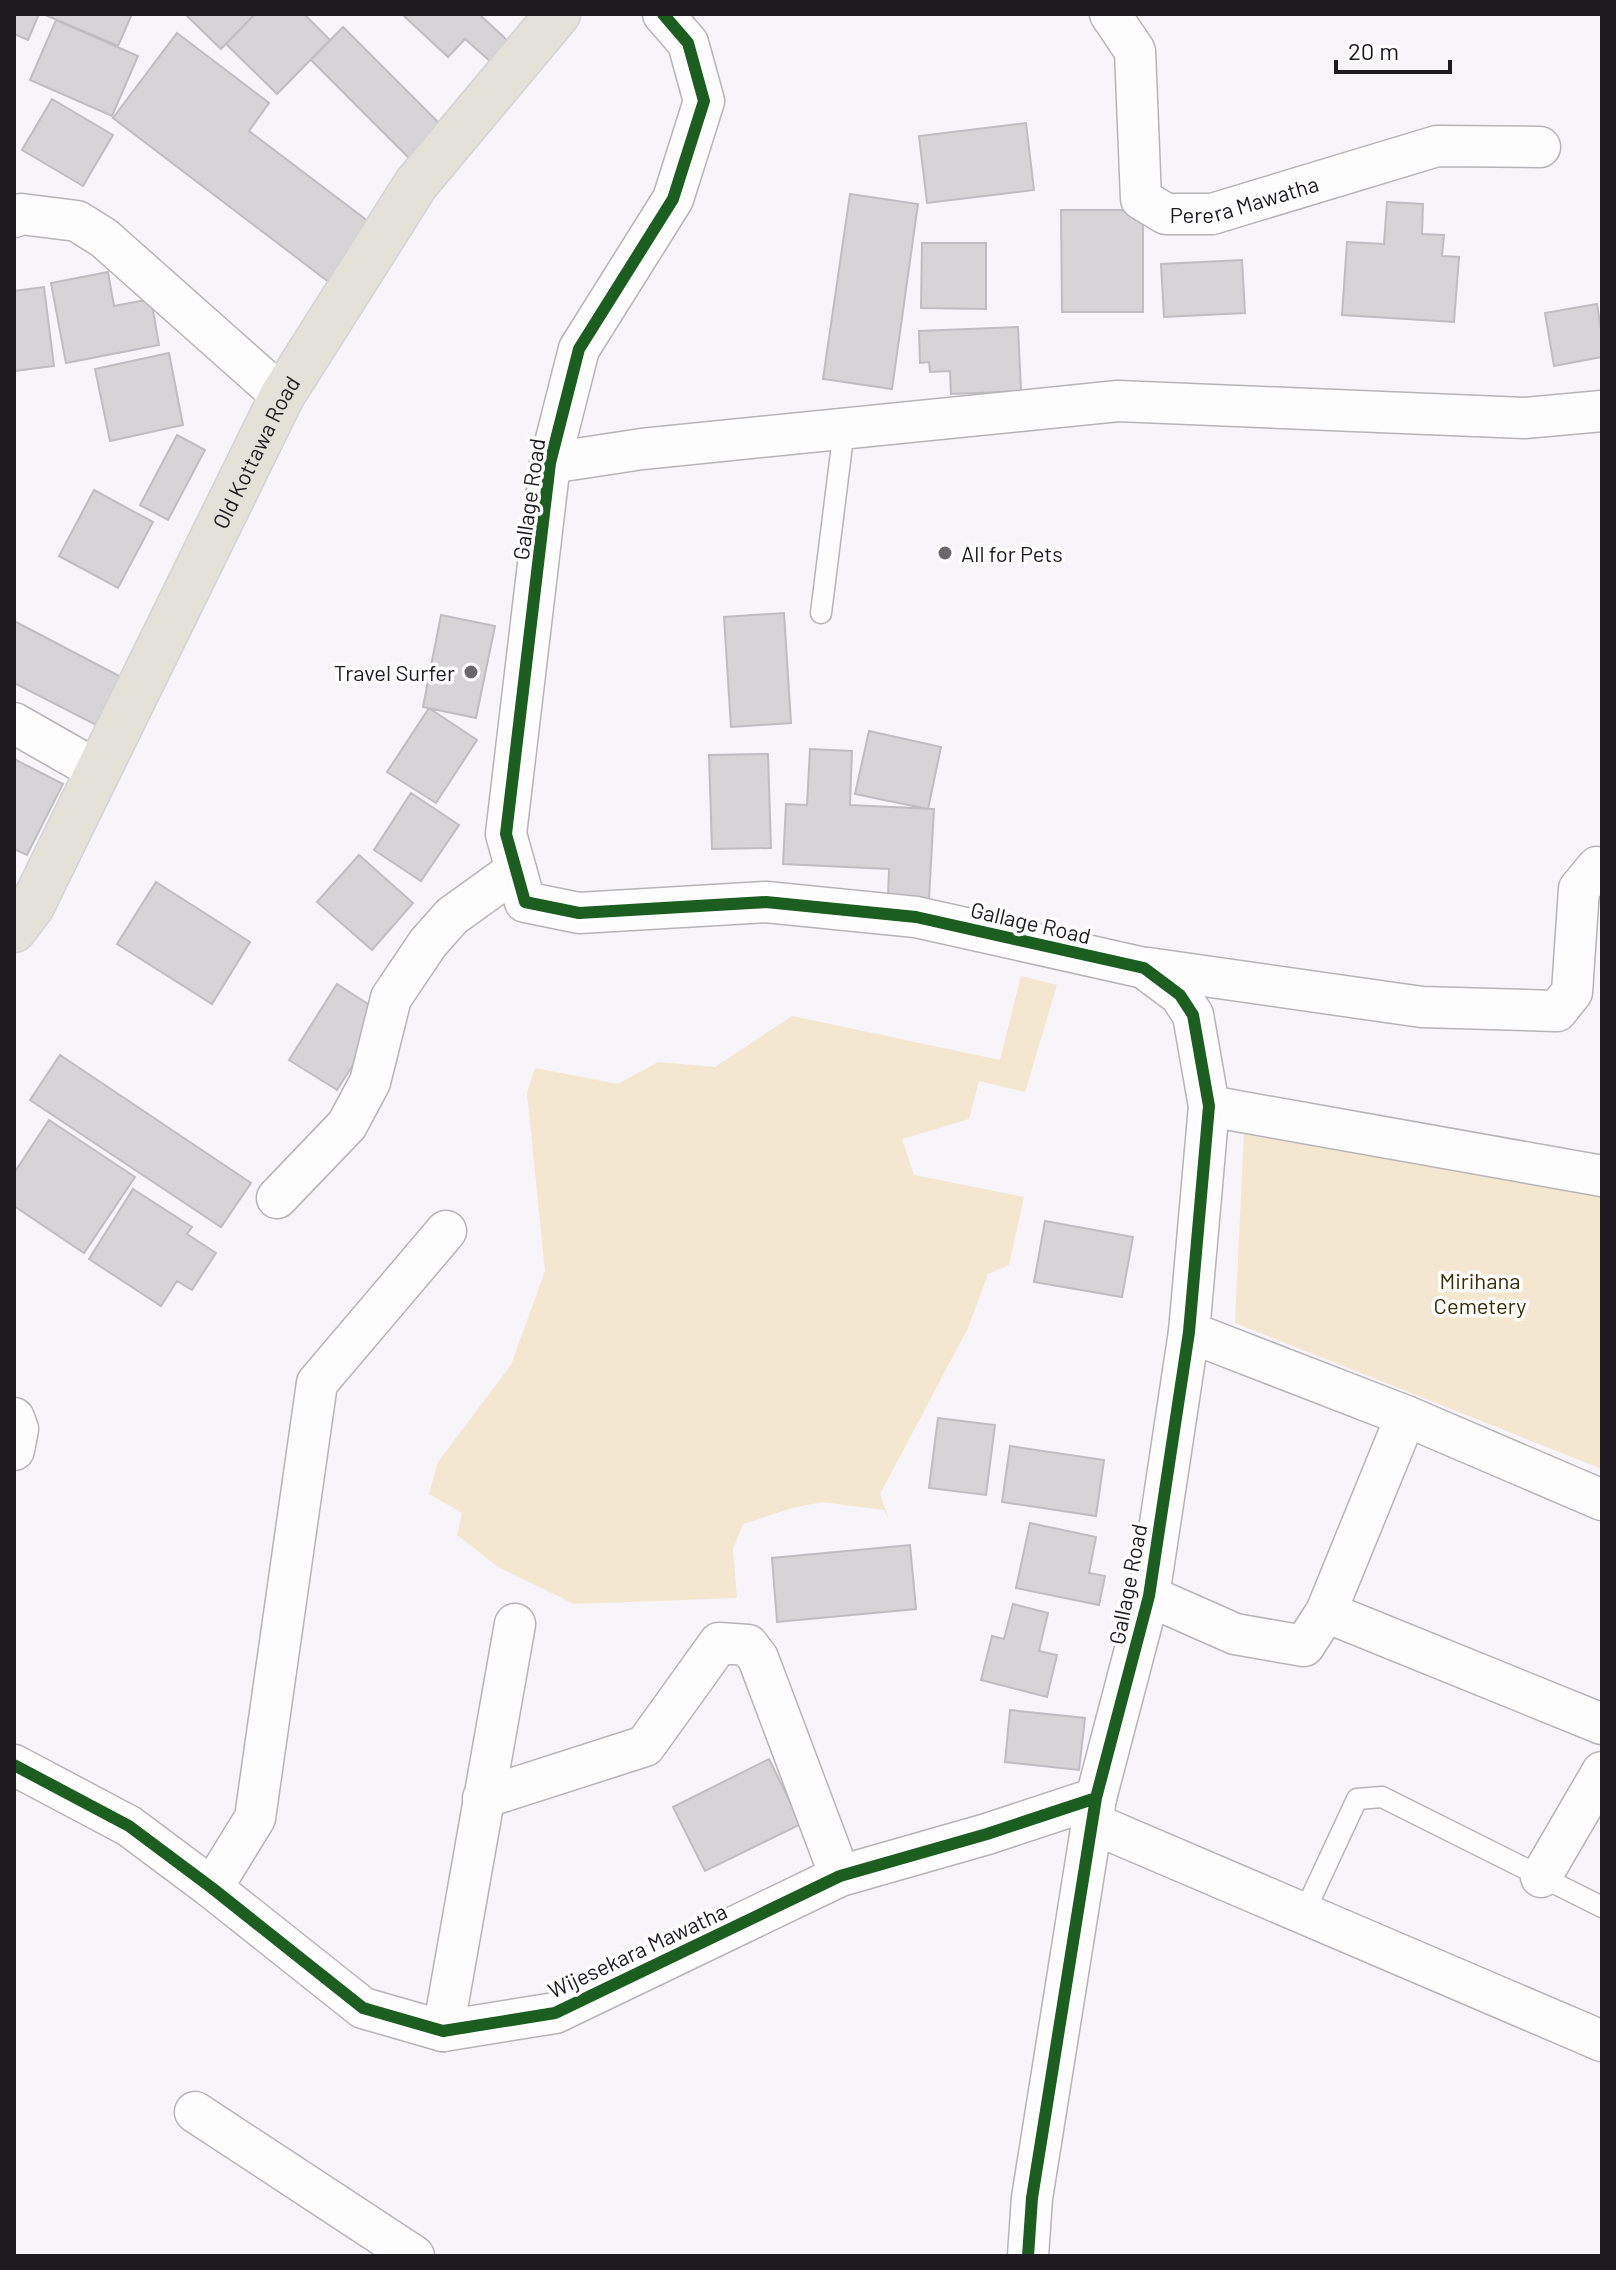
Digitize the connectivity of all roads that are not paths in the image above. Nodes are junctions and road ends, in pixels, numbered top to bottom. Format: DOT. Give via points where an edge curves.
graph roads {
  1 [pos="558,14"];
  2 [pos="663,14"];
  3 [pos="1110,14"];
  4 [pos="1540,147"];
  5 [pos="14,217"];
  6 [pos="282,396"];
  7 [pos="1602,411"];
  8 [pos="844,429"];
  9 [pos="550,463"];
  10 [pos="821,613"];
  11 [pos="14,723"];
  12 [pos="98,771"];
  13 [pos="1602,868"];
  14 [pos="516,870"];
  15 [pos="14,930"];
  16 [pos="1144,968"];
  17 [pos="1209,1106"];
  18 [pos="1602,1176"];
  19 [pos="277,1198"];
  20 [pos="446,1231"];
  21 [pos="1189,1332"];
  22 [pos="1406,1416"];
  23 [pos="14,1418"];
  24 [pos="14,1450"];
  25 [pos="1602,1500"];
  26 [pos="1149,1596"];
  27 [pos="1326,1612"];
  28 [pos="515,1624"];
  29 [pos="1602,1724"];
  30 [pos="14,1765"];
  31 [pos="1602,1772"];
  32 [pos="483,1798"];
  33 [pos="1094,1811"];
  34 [pos="840,1876"];
  35 [pos="1541,1877"];
  36 [pos="212,1888"];
  37 [pos="1602,1907"];
  38 [pos="1303,1915"];
  39 [pos="443,2031"];
  40 [pos="1602,2041"];
  41 [pos="195,2112"];
  42 [pos="414,2256"];
  43 [pos="1028,2256"];
  1 -- 6 [label="main road, Old Kottawa Road" via="416,184"];
  2 -- 9 [label="street, Gallage Road" via="688,43 704,101 673,199 579,349"];
  3 -- 4 [label="street, Perera Mawatha" via="1135,51 1141,199 1166,214 1212,214 1437,146"];
  5 -- 6 [label="street" via="77,221 104,238"];
  6 -- 12 [label="main road, Old Kottawa Road"];
  7 -- 8 [label="street" via="1524,418 1118,401"];
  8 -- 9 [label="street"];
  8 -- 10 [label="lane"];
  9 -- 14 [label="street, Gallage Road" via="506,834"];
  11 -- 12 [label="street"];
  12 -- 15 [label="main road, Old Kottawa Road" via="32,906"];
  13 -- 16 [label="street" via="1597,867 1579,889 1572,992 1557,1011 1422,1007"];
  14 -- 16 [label="street, Gallage Road" via="525,902 579,913 781,903 916,917"];
  14 -- 19 [label="street" via="452,916 428,943 391,998 370,1082 347,1125"];
  16 -- 17 [label="street, Gallage Road" via="1180,995 1193,1015"];
  17 -- 18 [label="street"];
  17 -- 21 [label="street, Gallage Road"];
  20 -- 36 [label="street" via="317,1383 255,1818"];
  21 -- 22 [label="street"];
  21 -- 26 [label="street, Gallage Road"];
  22 -- 25 [label="street"];
  22 -- 27 [label="street"];
  23 -- 24 [label="street"];
  26 -- 27 [label="street" via="1235,1634 1304,1646"];
  26 -- 33 [label="street, Gallage Road"];
  27 -- 29 [label="street"];
  28 -- 32 [label="street"];
  30 -- 36 [label="street, Wijesekara Mawatha" via="129,1826"];
  31 -- 35 [label="street"];
  32 -- 34 [label="street" via="645,1746 719,1643 748,1645 758,1658"];
  32 -- 39 [label="street"];
  33 -- 34 [label="street, Wijesekara Mawatha" via="987,1834"];
  33 -- 38 [label="street"];
  33 -- 43 [label="street, Gallage Road" via="1032,2198"];
  34 -- 39 [label="street, Wijesekara Mawatha" via="555,2013"];
  35 -- 37 [label="lane"];
  35 -- 38 [label="lane" via="1382,1797 1357,1799"];
  36 -- 39 [label="street, Wijesekara Mawatha" via="363,2008"];
  38 -- 40 [label="street"];
  41 -- 42 [label="street"];
}
